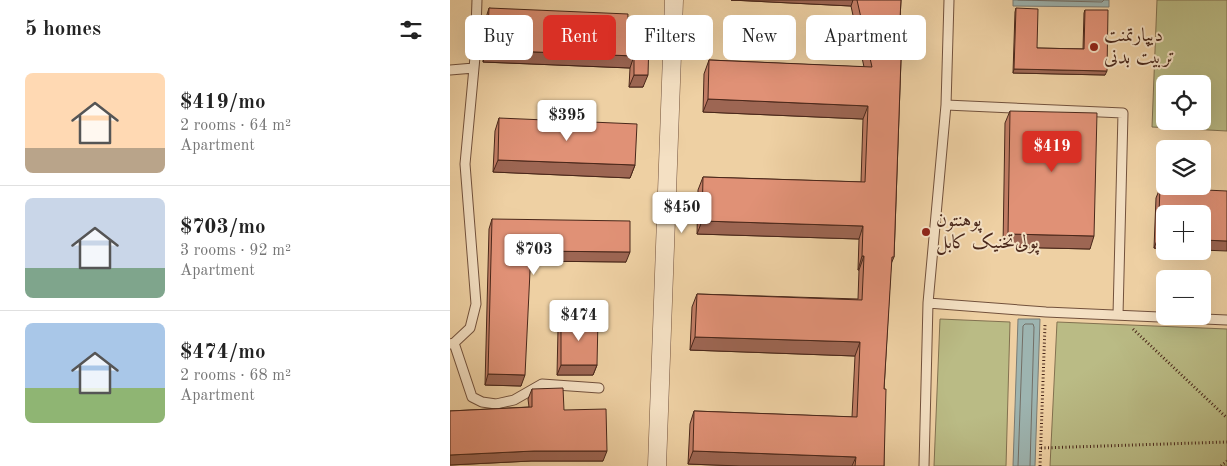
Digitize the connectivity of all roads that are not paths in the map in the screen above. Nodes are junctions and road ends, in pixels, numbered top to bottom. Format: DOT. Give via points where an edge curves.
graph roads {
  1 [pos="477,0"];
  2 [pos="674,0"];
  3 [pos="949,0"];
  4 [pos="474,68"];
  5 [pos="450,70"];
  6 [pos="946,104"];
  7 [pos="928,304"];
  8 [pos="1118,315"];
  9 [pos="1227,320"];
  10 [pos="452,343"];
  11 [pos="600,388"];
  12 [pos="657,466"];
  13 [pos="924,466"];
  1 -- 4 [label="lane"];
  2 -- 12 [label="street"];
  3 -- 6 [label="lane"];
  4 -- 5 [label="lane"];
  4 -- 10 [label="lane" via="465,164 476,304 470,328"];
  6 -- 7 [label="lane"];
  6 -- 8 [label="lane" via="1123,113"];
  7 -- 8 [label="lane"];
  7 -- 13 [label="lane"];
  8 -- 9 [label="lane"];
  10 -- 11 [label="lane" via="472,397 482,402 496,404 514,400 542,384"];
}
